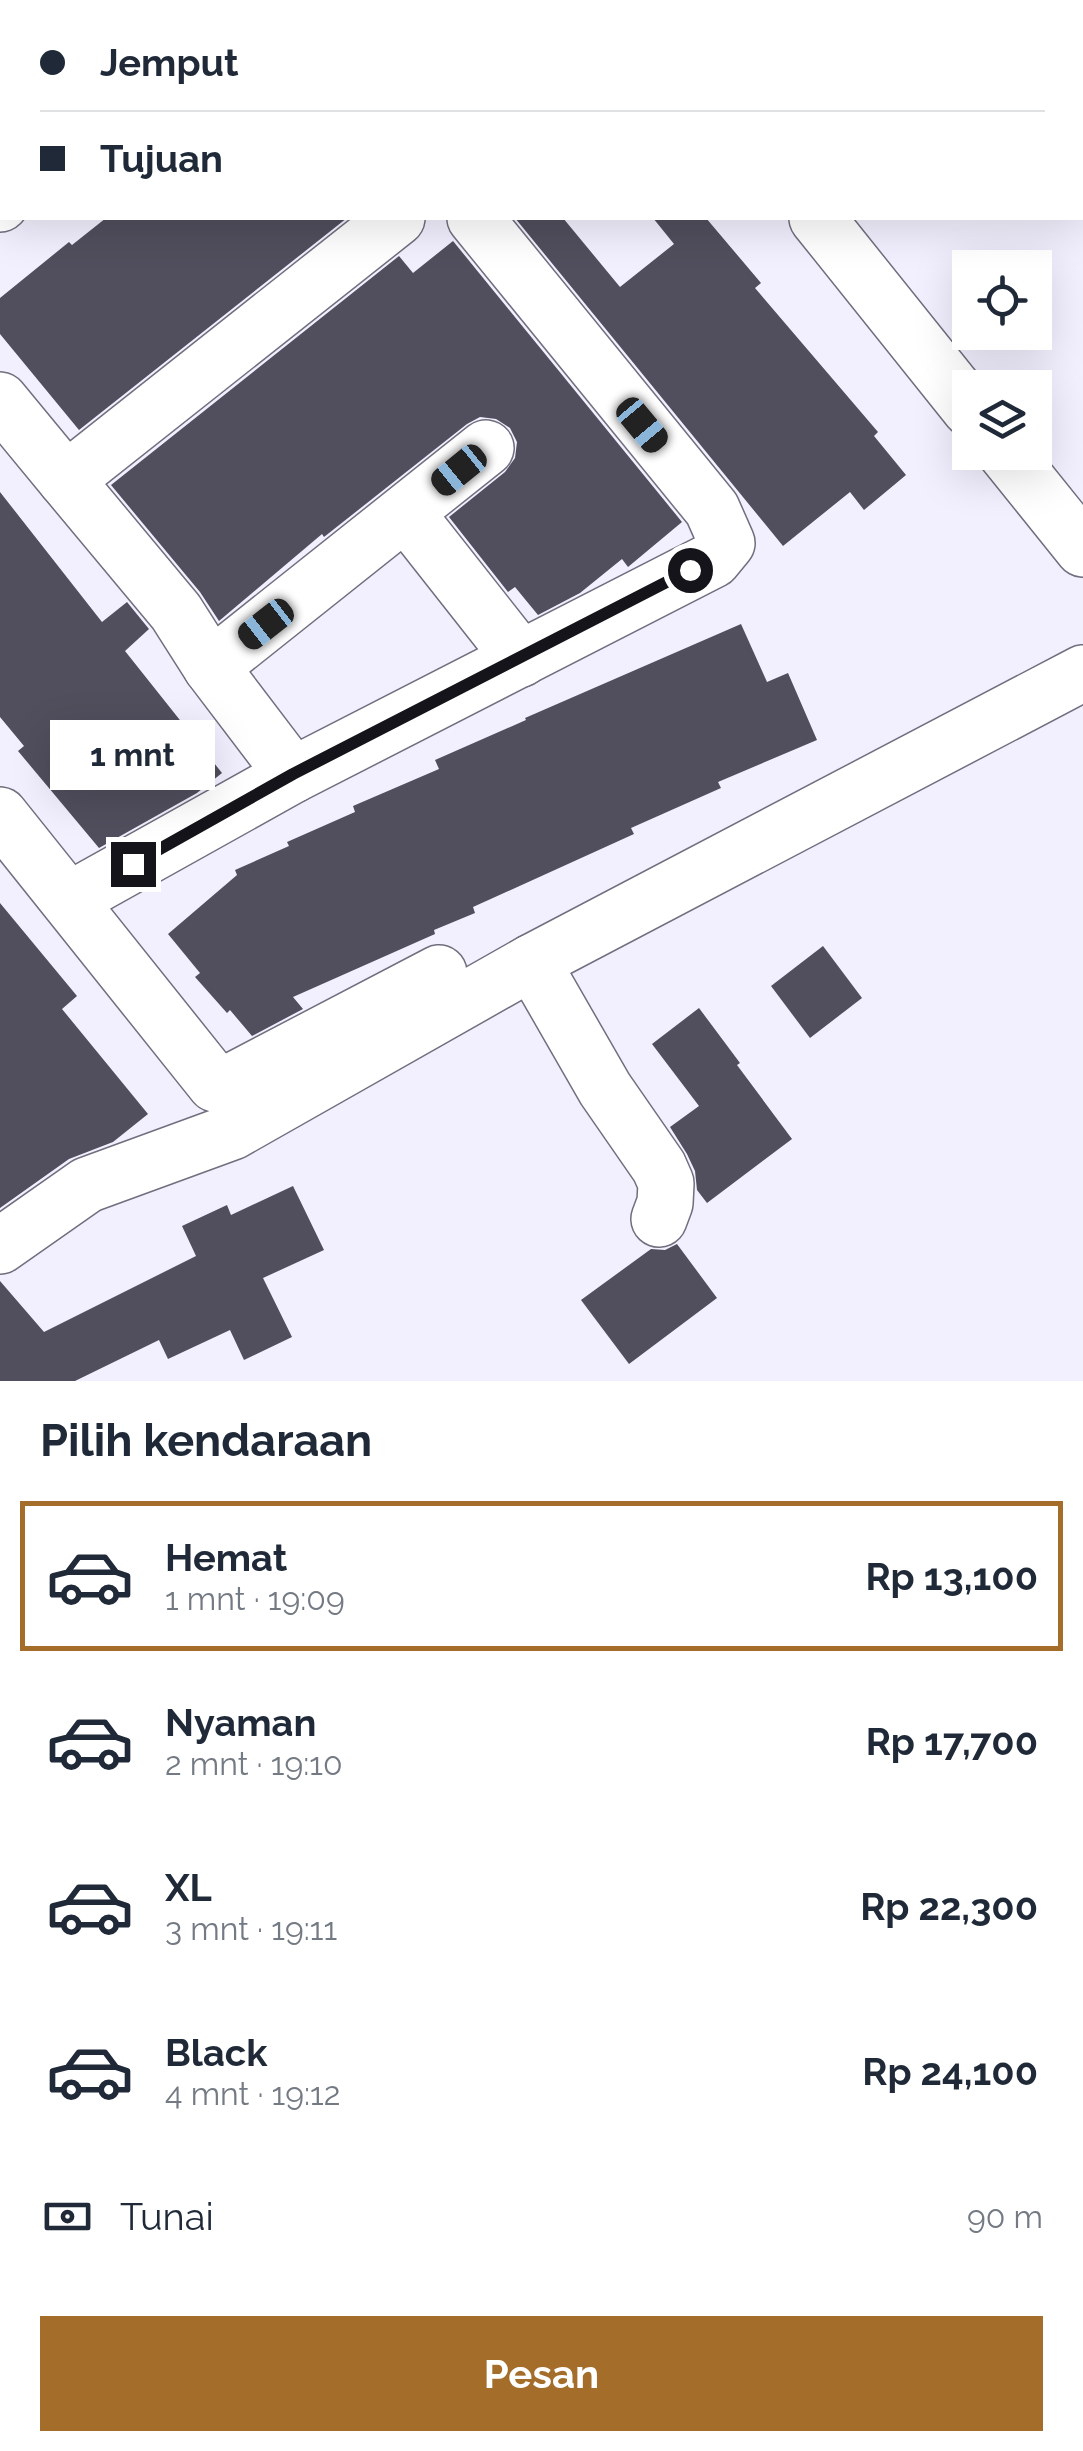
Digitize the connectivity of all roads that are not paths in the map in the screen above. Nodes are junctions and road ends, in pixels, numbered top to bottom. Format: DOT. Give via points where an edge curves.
graph roads {
  1 [pos="394,220"];
  2 [pos="477,220"];
  3 [pos="819,220"];
  4 [pos="952,386"];
  5 [pos="0,400"];
  6 [pos="486,448"];
  7 [pos="1019,470"];
  8 [pos="66,480"];
  9 [pos="406,513"];
  10 [pos="1083,550"];
  11 [pos="522,659"];
  12 [pos="211,668"];
  13 [pos="1083,674"];
  14 [pos="293,774"];
  15 [pos="788,791"];
  16 [pos="0,815"];
  17 [pos="69,900"];
  18 [pos="532,962"];
  19 [pos="660,1219"];
  20 [pos="0,1246"];
  1 -- 8 [label="street"];
  2 -- 11 [label="street" via="712,509 728,543 713,560"];
  3 -- 4 [label="street"];
  5 -- 8 [label="street"];
  6 -- 9 [label="street"];
  7 -- 10 [label="street"];
  8 -- 12 [label="street" via="176,612"];
  9 -- 11 [label="street"];
  9 -- 12 [label="street"];
  11 -- 14 [label="street"];
  12 -- 14 [label="street"];
  13 -- 18 [label="street"];
  14 -- 17 [label="street"];
  15 -- 17 [label="street" via="223,1086"];
  16 -- 17 [label="street"];
  18 -- 19 [label="street" via="659,1167 666,1183"];
  18 -- 20 [label="street" via="232,1132 87,1185"];
}
